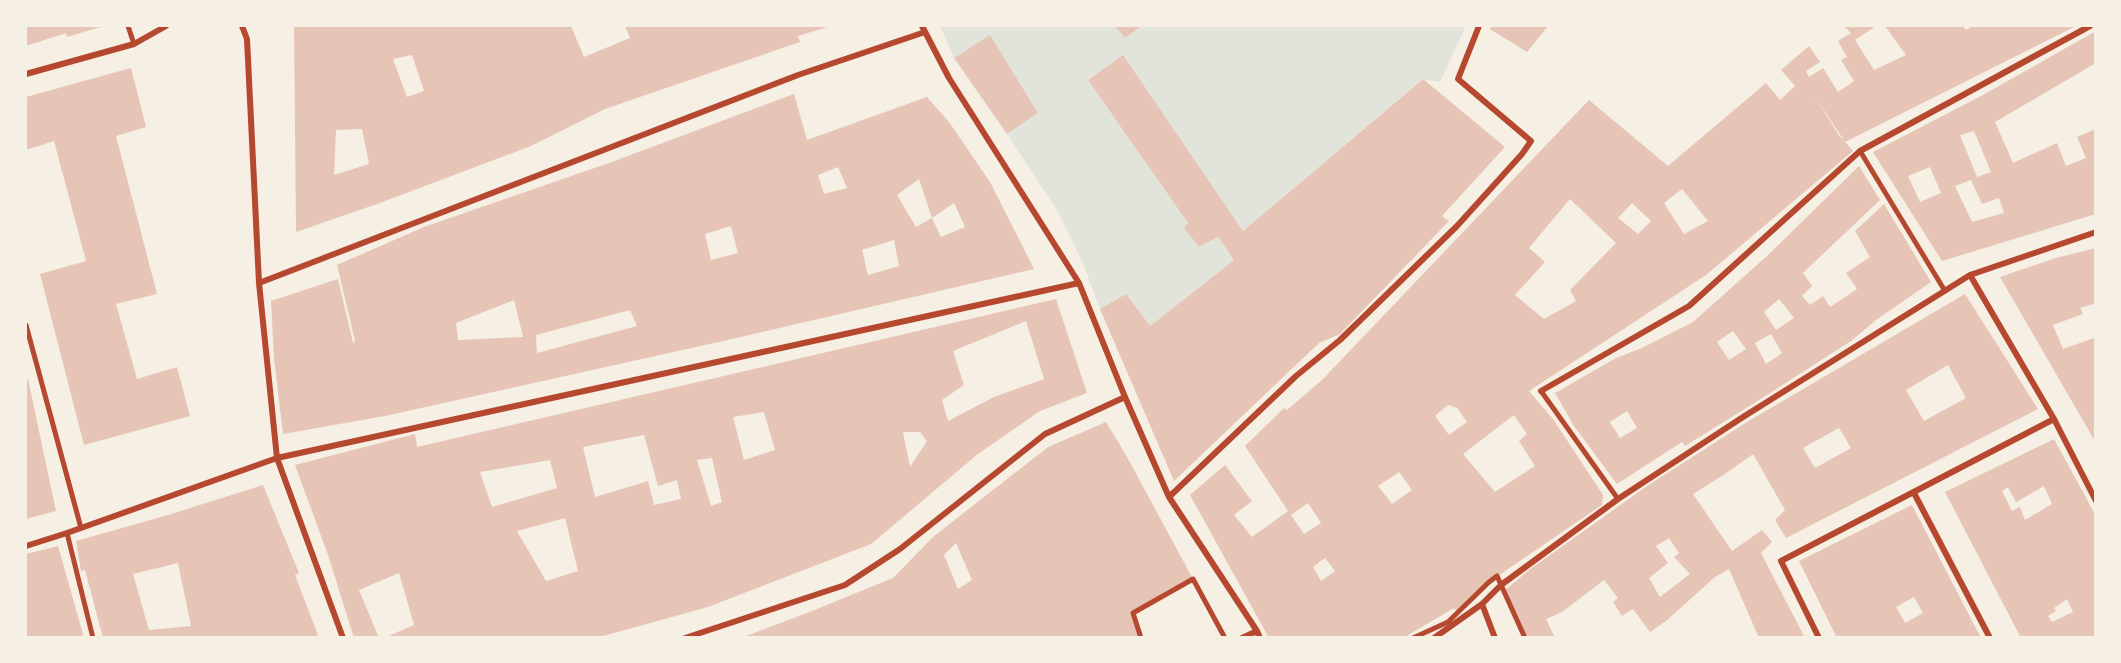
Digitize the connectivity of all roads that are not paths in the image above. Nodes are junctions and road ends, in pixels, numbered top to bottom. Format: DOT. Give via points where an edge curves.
graph roads {
  1 [pos="128,26"];
  2 [pos="166,26"];
  3 [pos="242,26"];
  4 [pos="922,26"];
  5 [pos="1479,26"];
  6 [pos="2090,26"];
  7 [pos="925,32"];
  8 [pos="134,44"];
  9 [pos="26,74"];
  10 [pos="1860,151"];
  11 [pos="2096,232"];
  12 [pos="1970,275"];
  13 [pos="260,283"];
  14 [pos="1079,283"];
  15 [pos="1945,291"];
  16 [pos="26,325"];
  17 [pos="1541,391"];
  18 [pos="1125,398"];
  19 [pos="2054,419"];
  20 [pos="277,458"];
  21 [pos="1914,493"];
  22 [pos="1169,497"];
  23 [pos="1618,499"];
  24 [pos="2096,501"];
  25 [pos="81,528"];
  26 [pos="67,533"];
  27 [pos="26,546"];
  28 [pos="1501,585"];
  29 [pos="1482,604"];
  30 [pos="1258,634"];
  31 [pos="93,638"];
  32 [pos="343,638"];
  33 [pos="685,638"];
  34 [pos="1141,638"];
  35 [pos="1225,638"];
  36 [pos="1242,638"];
  37 [pos="1413,638"];
  38 [pos="1434,638"];
  39 [pos="1495,638"];
  40 [pos="1525,638"];
  41 [pos="1819,638"];
  42 [pos="1990,638"];
  1 -- 8 [label="street"];
  2 -- 8 [label="street"];
  3 -- 13 [label="street" via="247,39"];
  4 -- 7 [label="street"];
  5 -- 22 [label="street" via="1458,79 1531,141 1457,226"];
  6 -- 10 [label="street"];
  7 -- 13 [label="street" via="798,75"];
  7 -- 14 [label="street" via="949,78"];
  8 -- 9 [label="street"];
  10 -- 15 [label="street"];
  10 -- 17 [label="street" via="1689,306"];
  11 -- 12 [label="street"];
  12 -- 15 [label="street"];
  12 -- 19 [label="street"];
  13 -- 20 [label="street"];
  14 -- 18 [label="street"];
  14 -- 20 [label="street"];
  15 -- 23 [label="street"];
  16 -- 25 [label="street"];
  17 -- 23 [label="street"];
  18 -- 22 [label="street"];
  18 -- 33 [label="street" via="1045,434 900,549 845,585"];
  19 -- 21 [label="street"];
  19 -- 24 [label="street"];
  20 -- 25 [label="street"];
  20 -- 32 [label="street"];
  21 -- 41 [label="street" via="1781,561"];
  21 -- 42 [label="street"];
  22 -- 30 [label="street"];
  23 -- 28 [label="street"];
  25 -- 26 [label="street"];
  26 -- 27 [label="street"];
  26 -- 31 [label="street"];
  28 -- 29 [label="street"];
  28 -- 37 [label="street" via="1497,576 1448,622"];
  28 -- 40 [label="street"];
  29 -- 38 [label="street"];
  29 -- 39 [label="street"];
  30 -- 36 [label="street"];
  34 -- 35 [label="street" via="1133,613 1193,579"];
}
